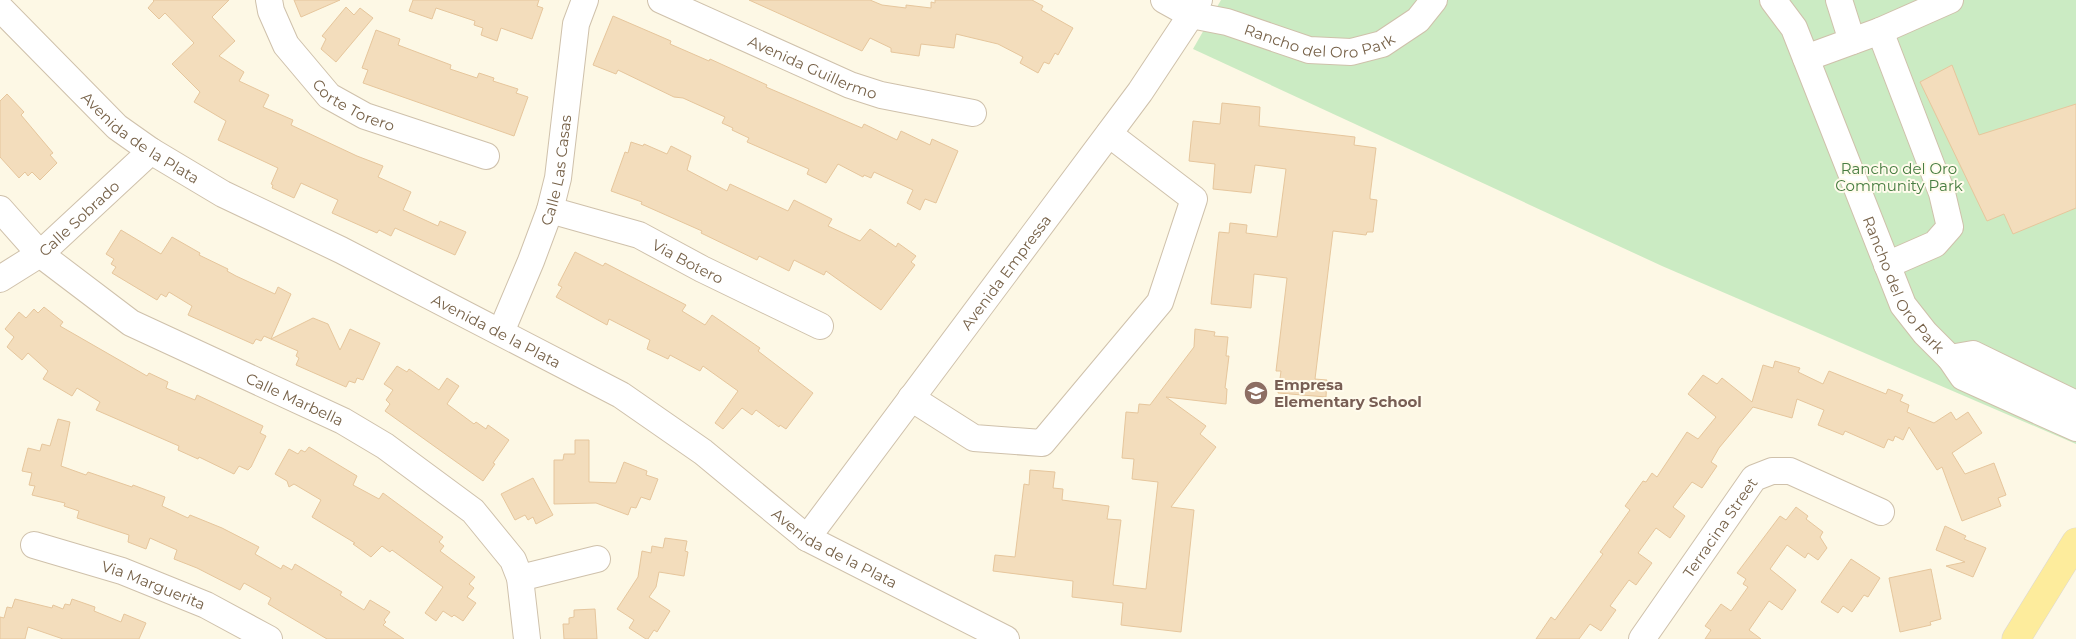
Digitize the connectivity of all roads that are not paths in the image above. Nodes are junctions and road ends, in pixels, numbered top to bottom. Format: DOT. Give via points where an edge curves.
graph roads {
  1 [pos="268,0"];
  2 [pos="585,0"];
  3 [pos="661,0"];
  4 [pos="1164,0"];
  5 [pos="1434,0"];
  6 [pos="1772,0"];
  7 [pos="1839,0"];
  8 [pos="1950,0"];
  9 [pos="0,8"];
  10 [pos="1195,8"];
  11 [pos="1880,31"];
  12 [pos="1852,41"];
  13 [pos="1806,58"];
  14 [pos="973,113"];
  15 [pos="1109,134"];
  16 [pos="151,151"];
  17 [pos="486,156"];
  18 [pos="0,209"];
  19 [pos="550,210"];
  20 [pos="40,254"];
  21 [pos="1887,265"];
  22 [pos="0,279"];
  23 [pos="820,326"];
  24 [pos="500,332"];
  25 [pos="1950,358"];
  26 [pos="911,398"];
  27 [pos="2076,404"];
  28 [pos="2076,428"];
  29 [pos="1881,512"];
  30 [pos="807,538"];
  31 [pos="2076,542"];
  32 [pos="34,545"];
  33 [pos="597,559"];
  34 [pos="520,578"];
  35 [pos="269,639"];
  36 [pos="528,639"];
  37 [pos="1006,639"];
  38 [pos="1642,639"];
  39 [pos="2016,639"];
  1 -- 17 [label="street, Corte Torero" via="286,45 329,96 366,116"];
  2 -- 19 [label="street, Calle Las Casas" via="576,24 558,178"];
  3 -- 14 [label="street, Avenida Guillermo" via="850,85 881,95"];
  4 -- 10 [label="street, Rancho del Oro Park"];
  5 -- 10 [label="street, Rancho del Oro Park" via="1418,20 1382,44 1351,52 1310,50 1226,22"];
  6 -- 13 [label="street, Rancho del Oro Park" via="1794,28"];
  7 -- 12 [label="street"];
  8 -- 11 [label="street"];
  9 -- 16 [label="street, Avenida de la Plata" via="117,127"];
  10 -- 15 [label="street, Avenida Empressa"];
  11 -- 12 [label="street"];
  11 -- 21 [label="street" via="1942,194 1950,227 1935,244"];
  12 -- 13 [label="street"];
  13 -- 21 [label="street, Rancho del Oro Park"];
  15 -- 26 [label="street, Avenida Empressa"];
  15 -- 26 [label="street" via="1194,199 1160,302 1042,443 974,438"];
  16 -- 20 [label="street, Calle Sobrado"];
  16 -- 24 [label="street, Avenida de la Plata" via="223,194"];
  18 -- 20 [label="street, Calle Marbella"];
  19 -- 23 [label="street, Via Botero" via="639,235"];
  19 -- 24 [label="street, Calle Las Casas"];
  20 -- 22 [label="street, Calle Sobrado"];
  20 -- 34 [label="street, Calle Marbella" via="131,323 343,421 385,446 474,511 513,560"];
  21 -- 25 [label="street, Rancho del Oro Park" via="1903,305"];
  24 -- 30 [label="street, Avenida de la Plata" via="621,395 703,452"];
  25 -- 27 [label="street, Rancho del Oro Park" via="1973,354"];
  25 -- 28 [label="street" via="1963,377"];
  26 -- 30 [label="street, Avenida Empressa"];
  29 -- 38 [label="street, Terracina Street" via="1790,471 1772,470 1754,478"];
  30 -- 37 [label="street, Avenida de la Plata"];
  31 -- 39 [label="main road"];
  32 -- 35 [label="street, Via Marguerita" via="122,571 206,604"];
  33 -- 34 [label="street"];
  34 -- 36 [label="street, Calle Marbella"];
}
